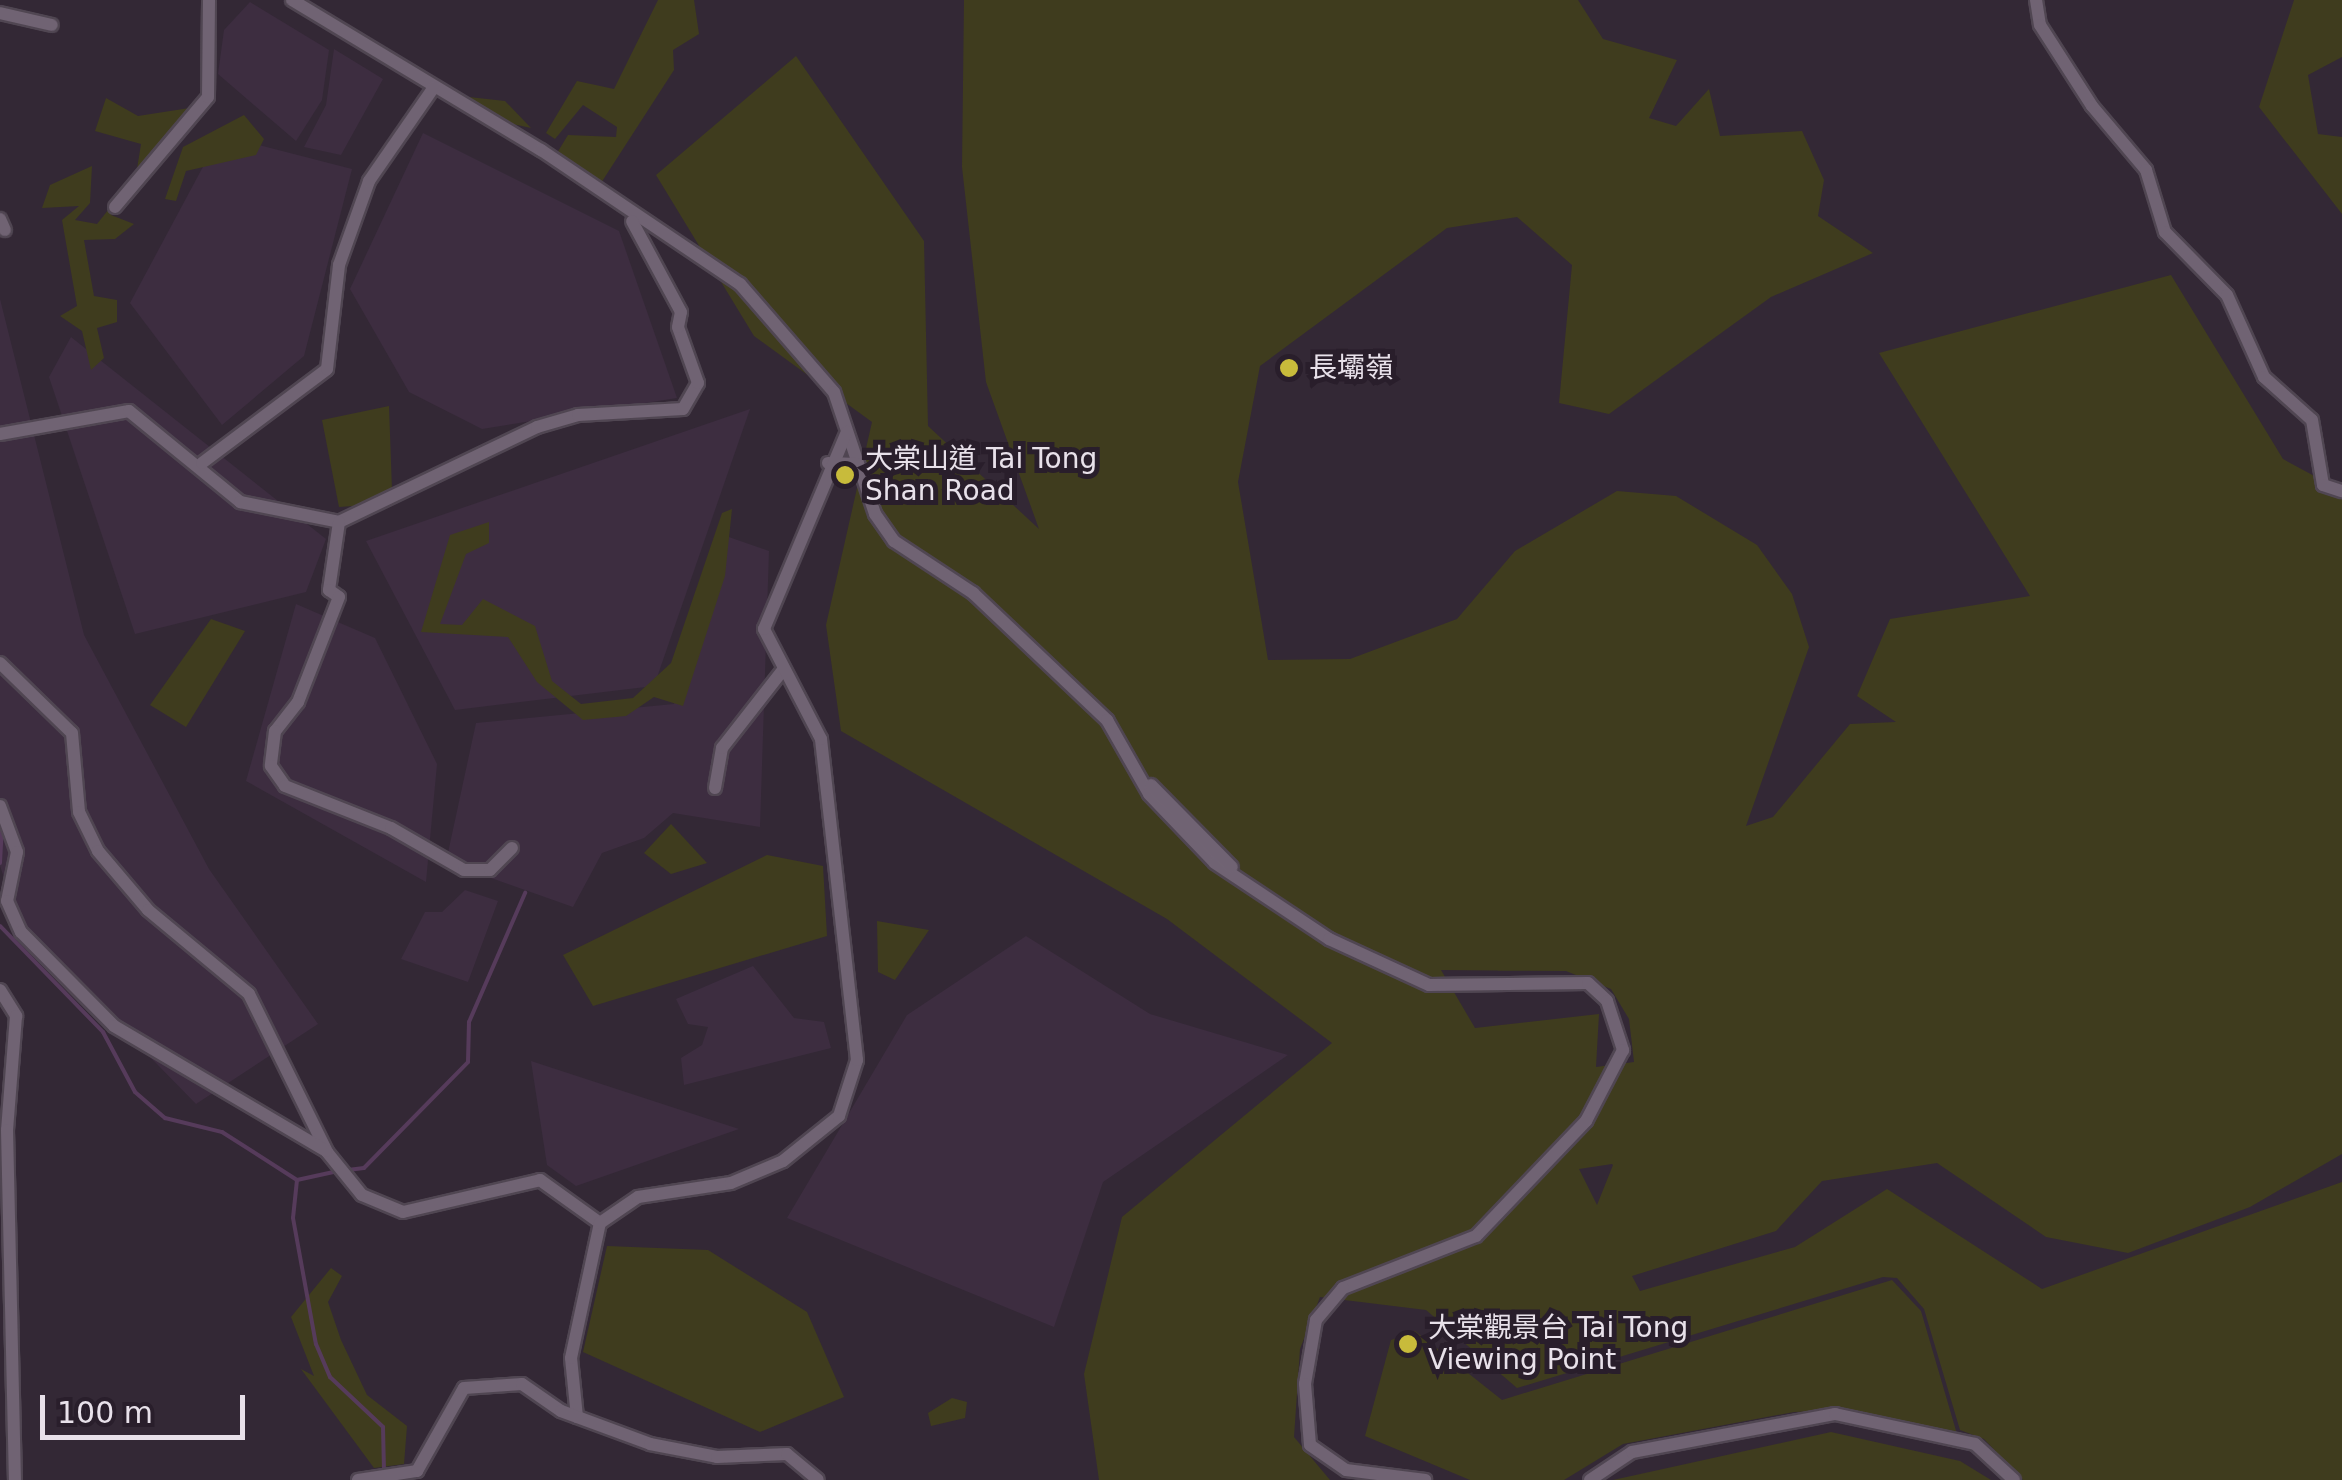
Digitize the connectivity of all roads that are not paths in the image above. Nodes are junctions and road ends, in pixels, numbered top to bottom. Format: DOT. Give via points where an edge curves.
graph roads {
  1 [pos="209,0"];
  2 [pos="292,0"];
  3 [pos="2036,0"];
  4 [pos="0,14"];
  5 [pos="52,25"];
  6 [pos="434,87"];
  7 [pos="115,207"];
  8 [pos="628,214"];
  9 [pos="847,432"];
  10 [pos="0,434"];
  11 [pos="202,463"];
  12 [pos="828,463"];
  13 [pos="858,464"];
  14 [pos="2342,492"];
  15 [pos="339,522"];
  16 [pos="0,662"];
  17 [pos="783,670"];
  18 [pos="715,788"];
  19 [pos="0,806"];
  20 [pos="512,848"];
  21 [pos="0,990"];
  22 [pos="4,1129"];
  23 [pos="327,1152"];
  24 [pos="600,1223"];
  25 [pos="576,1417"];
  26 [pos="14,1480"];
  27 [pos="358,1480"];
  28 [pos="818,1480"];
  29 [pos="1425,1480"];
  30 [pos="1590,1480"];
  31 [pos="2014,1480"];
  1 -- 7 [label="street" via="208,97"];
  2 -- 6 [label="street"];
  3 -- 14 [label="street" via="2040,26 2092,106 2146,170 2165,232 2227,296 2264,377 2312,420 2323,484"];
  4 -- 5 [label="street"];
  6 -- 8 [label="street"];
  6 -- 11 [label="street" via="369,181 338,265 328,369"];
  8 -- 9 [label="street" via="740,284 788,331 834,392"];
  8 -- 15 [label="street" via="682,312 694,400 683,409 578,415 537,428"];
  9 -- 12 [label="street"];
  9 -- 13 [label="street"];
  10 -- 11 [label="street" via="130,411"];
  11 -- 15 [label="street" via="240,502"];
  12 -- 13 [label="street"];
  12 -- 17 [label="street" via="764,629"];
  13 -- 29 [label="street" via="894,540 973,593 1107,720 1136,770 1243,879 1329,939 1429,984 1588,983 1617,1018 1618,1072 1586,1122 1481,1232 1348,1285 1316,1320 1304,1398 1314,1450 1346,1470"];
  15 -- 20 [label="street" via="329,590 339,597 298,702 275,732 270,766 285,786 391,828 464,870 490,870"];
  16 -- 23 [label="street" via="72,732 80,812 98,851 148,910 218,960 269,1021"];
  17 -- 18 [label="street" via="722,748"];
  17 -- 24 [label="street" via="821,739 850,954 857,1060 839,1116 783,1161 730,1183 638,1197"];
  19 -- 23 [label="street" via="17,852 7,901 21,932 114,1026"];
  21 -- 22 [label="street" via="16,1016"];
  22 -- 26 [label="street"];
  23 -- 24 [label="street" via="386,1208 455,1205 482,1188 540,1180"];
  24 -- 25 [label="street" via="570,1358"];
  25 -- 27 [label="street" via="522,1384 464,1388 417,1471"];
  25 -- 28 [label="street" via="717,1457 787,1454"];
  30 -- 31 [label="street" via="1632,1452 1835,1414 1975,1444"];
}
